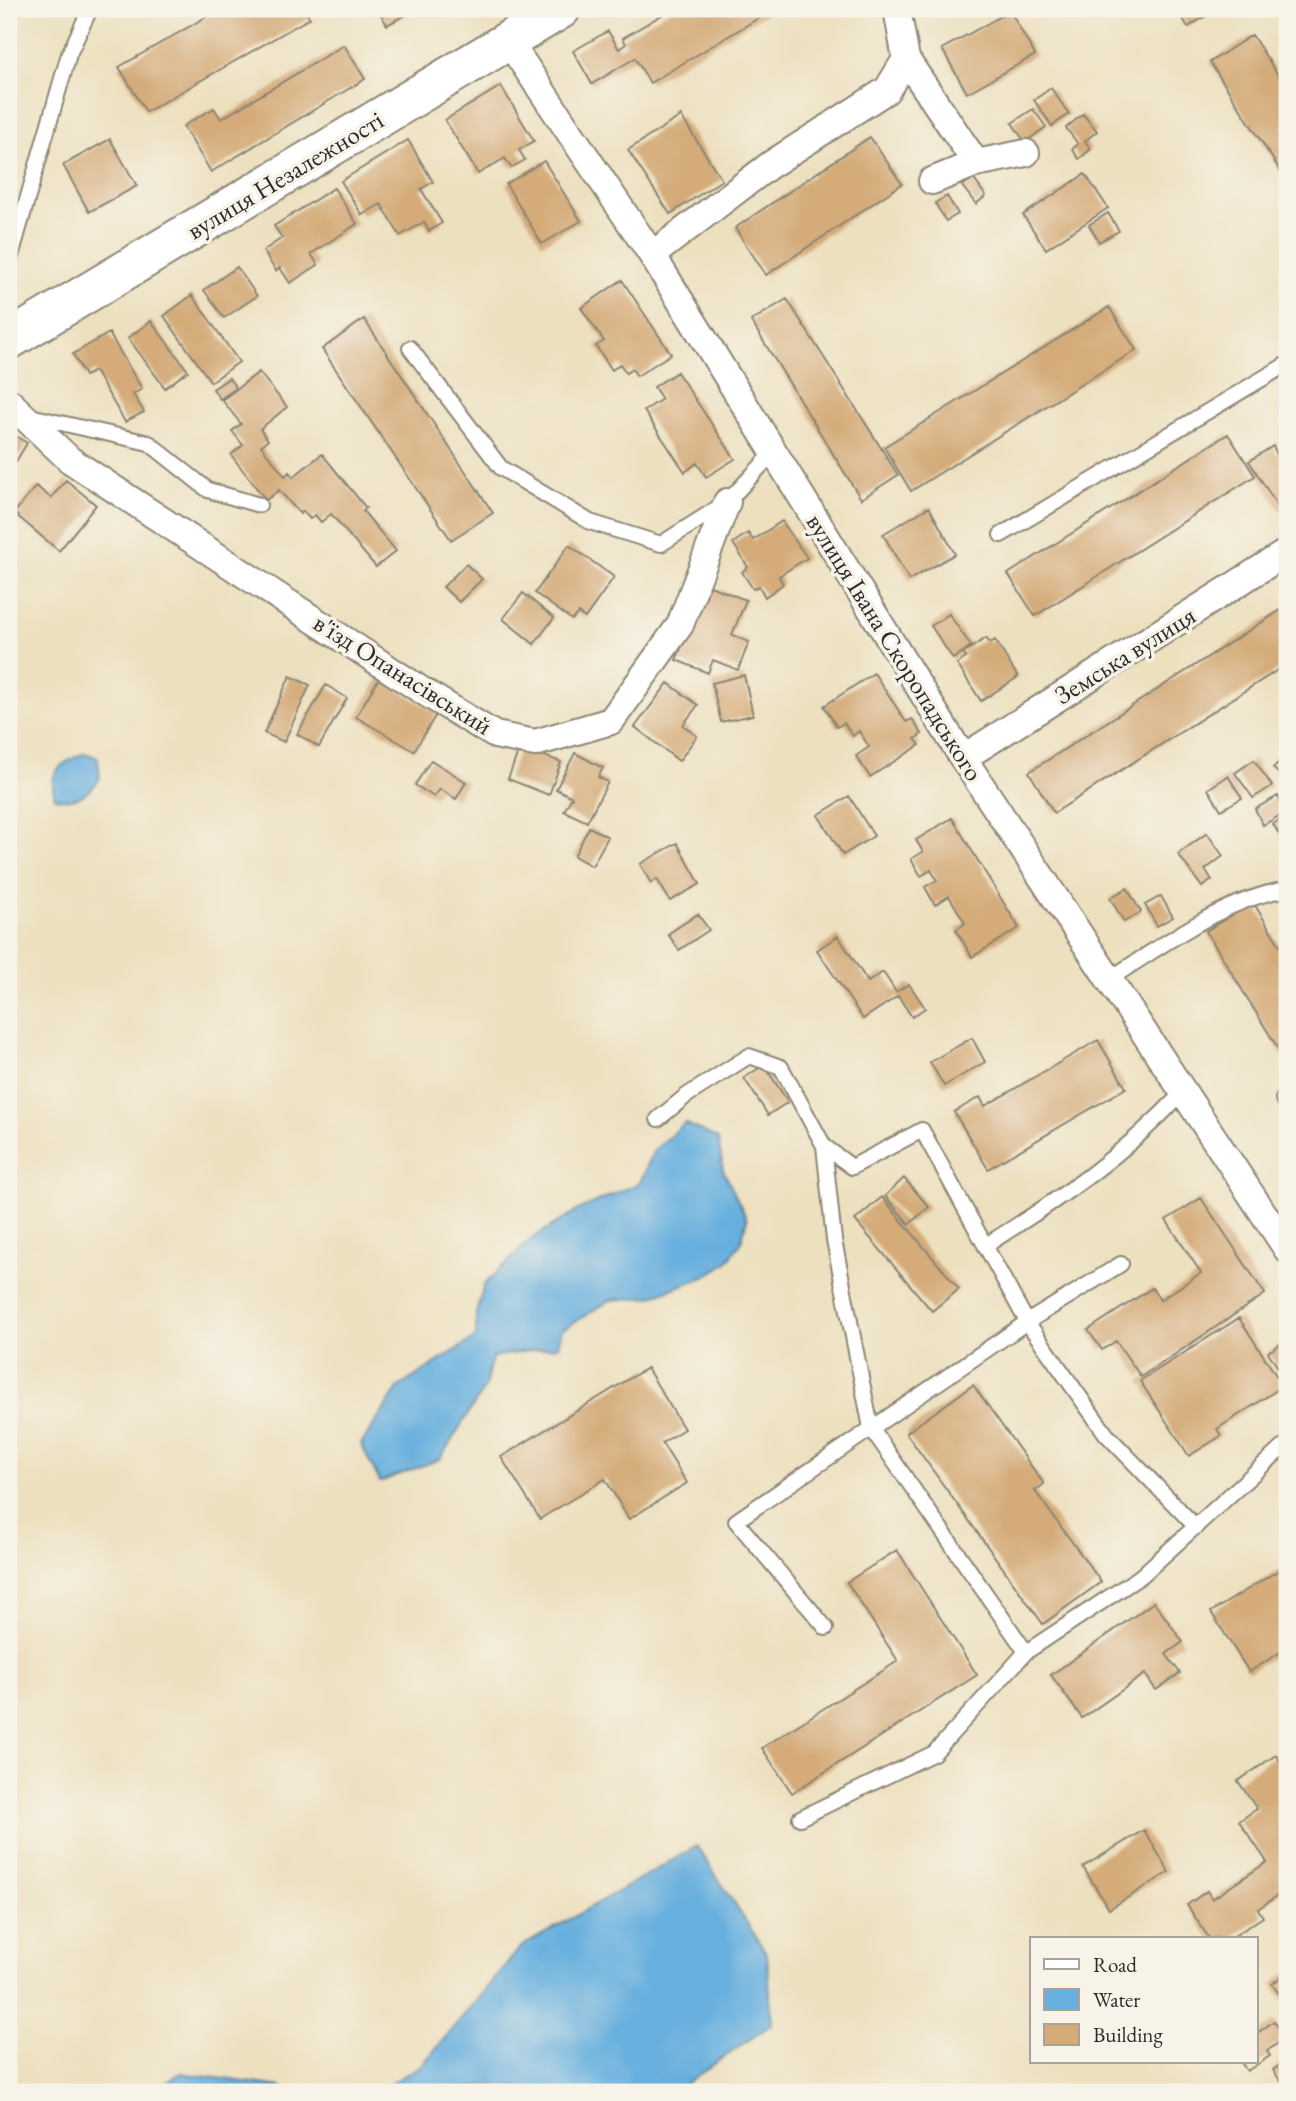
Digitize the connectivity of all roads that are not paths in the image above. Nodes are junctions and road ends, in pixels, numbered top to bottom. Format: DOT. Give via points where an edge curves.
graph roads {
  1 [pos="90,9"];
  2 [pos="561,9"];
  3 [pos="897,9"];
  4 [pos="509,42"];
  5 [pos="906,59"];
  6 [pos="1026,153"];
  7 [pos="976,163"];
  8 [pos="932,181"];
  9 [pos="652,255"];
  10 [pos="9,263"];
  11 [pos="9,341"];
  12 [pos="410,348"];
  13 [pos="1287,364"];
  14 [pos="15,408"];
  15 [pos="774,453"];
  16 [pos="727,502"];
  17 [pos="258,505"];
  18 [pos="1002,535"];
  19 [pos="1287,552"];
  20 [pos="963,758"];
  21 [pos="1287,889"];
  22 [pos="1110,979"];
  23 [pos="1183,1092"];
  24 [pos="658,1119"];
  25 [pos="824,1146"];
  26 [pos="986,1245"];
  27 [pos="1287,1249"];
  28 [pos="1121,1264"];
  29 [pos="1027,1322"];
  30 [pos="872,1428"];
  31 [pos="1284,1446"];
  32 [pos="1196,1527"];
  33 [pos="826,1628"];
  34 [pos="1026,1652"];
  35 [pos="800,1818"];
  1 -- 10 [label="lane" via="69,54"];
  2 -- 4 [label="main road, вулиця Незалежності"];
  3 -- 5 [label="street"];
  4 -- 9 [label="street, вулиця Івана Скоропадського"];
  4 -- 11 [label="main road, вулиця Незалежності"];
  5 -- 7 [label="street"];
  5 -- 9 [label="street" via="887,90 771,166"];
  6 -- 7 [label="street"];
  7 -- 8 [label="street"];
  9 -- 15 [label="street, вулиця Івана Скоропадського"];
  12 -- 16 [label="lane" via="501,468 590,522 661,544"];
  13 -- 18 [label="lane"];
  14 -- 16 [label="street, в'їзд Опанасівський" via="69,460 421,690 495,735 534,743 611,722 680,625"];
  14 -- 17 [label="lane" via="149,443 208,490"];
  15 -- 16 [label="lane"];
  15 -- 20 [label="street, вулиця Івана Скоропадського"];
  19 -- 20 [label="street, Земська вулиця"];
  20 -- 22 [label="street, вулиця Івана Скоропадського"];
  21 -- 22 [label="lane" via="1259,894 1218,911"];
  22 -- 23 [label="street, вулиця Івана Скоропадського"];
  23 -- 26 [label="lane" via="1081,1185"];
  23 -- 27 [label="street, вулиця Івана Скоропадського"];
  24 -- 25 [label="lane" via="749,1056 781,1067"];
  25 -- 26 [label="lane" via="852,1167 922,1130"];
  25 -- 30 [label="lane" via="834,1240"];
  26 -- 29 [label="lane"];
  28 -- 29 [label="lane"];
  29 -- 30 [label="lane"];
  29 -- 32 [label="lane" via="1106,1434"];
  30 -- 33 [label="lane" via="736,1521"];
  30 -- 34 [label="lane"];
  31 -- 32 [label="lane"];
  32 -- 34 [label="lane" via="1141,1576"];
  34 -- 35 [label="lane" via="934,1753"];
}
